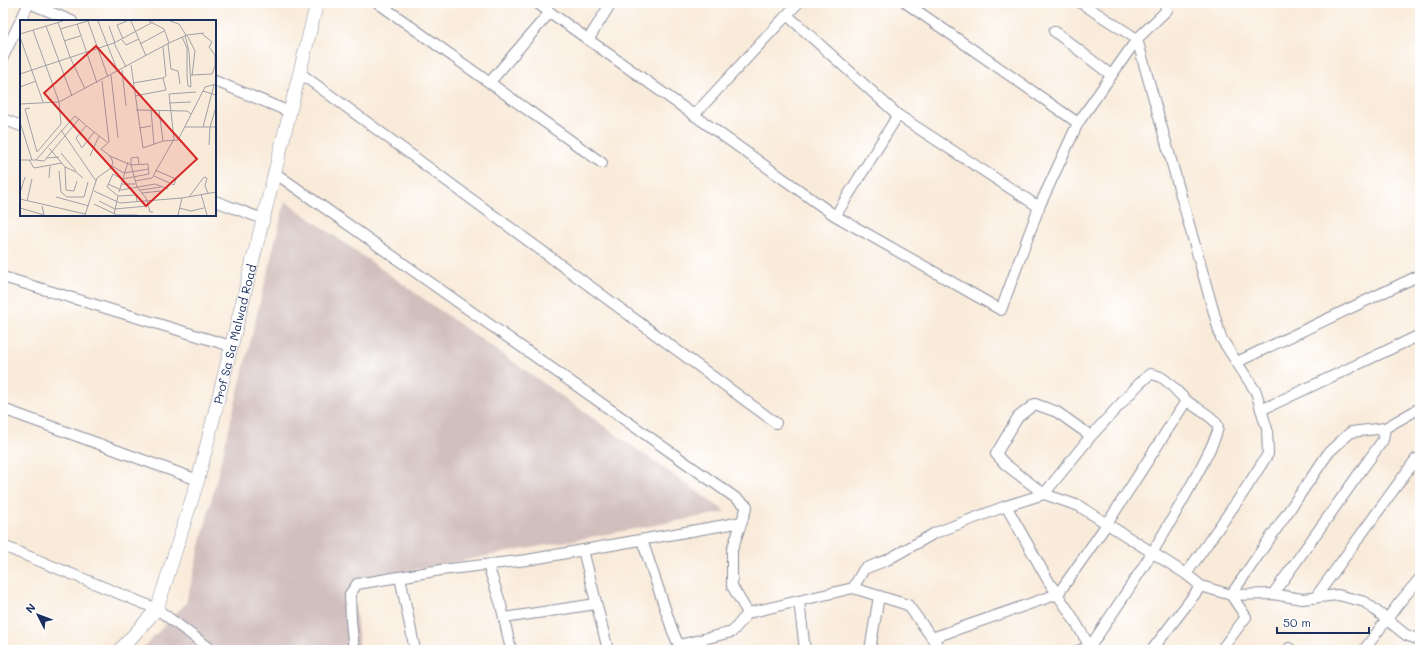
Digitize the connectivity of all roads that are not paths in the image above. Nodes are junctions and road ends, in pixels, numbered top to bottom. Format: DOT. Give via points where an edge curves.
graph roads {
  1 [pos="29,3"];
  2 [pos="317,3"];
  3 [pos="378,3"];
  4 [pos="537,3"];
  5 [pos="611,3"];
  6 [pos="798,3"];
  7 [pos="906,3"];
  8 [pos="1082,3"];
  9 [pos="1164,3"];
  10 [pos="550,12"];
  11 [pos="787,15"];
  12 [pos="21,20"];
  13 [pos="70,20"];
  14 [pos="20,22"];
  15 [pos="1054,30"];
  16 [pos="1136,38"];
  17 [pos="588,40"];
  18 [pos="3,57"];
  19 [pos="300,72"];
  20 [pos="1111,75"];
  21 [pos="216,80"];
  22 [pos="490,82"];
  23 [pos="290,112"];
  24 [pos="694,115"];
  25 [pos="898,115"];
  26 [pos="3,119"];
  27 [pos="1078,123"];
  28 [pos="20,126"];
  29 [pos="602,163"];
  30 [pos="274,173"];
  31 [pos="216,201"];
  32 [pos="1039,206"];
  33 [pos="839,210"];
  34 [pos="263,219"];
  35 [pos="1420,275"];
  36 [pos="3,277"];
  37 [pos="1420,335"];
  38 [pos="231,346"];
  39 [pos="1236,362"];
  40 [pos="1186,401"];
  41 [pos="1420,408"];
  42 [pos="3,409"];
  43 [pos="1261,410"];
  44 [pos="776,423"];
  45 [pos="1385,428"];
  46 [pos="1091,436"];
  47 [pos="1416,459"];
  48 [pos="198,480"];
  49 [pos="1044,494"];
  50 [pos="1006,506"];
  51 [pos="742,522"];
  52 [pos="1107,524"];
  53 [pos="642,540"];
  54 [pos="3,546"];
  55 [pos="583,550"];
  56 [pos="1152,552"];
  57 [pos="488,565"];
  58 [pos="1186,574"];
  59 [pos="400,577"];
  60 [pos="1420,578"];
  61 [pos="1202,586"];
  62 [pos="853,588"];
  63 [pos="1058,594"];
  64 [pos="1273,594"];
  65 [pos="1231,595"];
  66 [pos="879,596"];
  67 [pos="1315,598"];
  68 [pos="799,601"];
  69 [pos="596,604"];
  70 [pos="157,609"];
  71 [pos="748,613"];
  72 [pos="504,618"];
  73 [pos="1387,619"];
  74 [pos="932,638"];
  75 [pos="1420,640"];
  76 [pos="680,647"];
  77 [pos="1087,649"];
  78 [pos="120,650"];
  79 [pos="212,650"];
  80 [pos="354,650"];
  81 [pos="415,650"];
  82 [pos="511,650"];
  83 [pos="608,650"];
  84 [pos="805,650"];
  85 [pos="870,650"];
  86 [pos="941,650"];
  87 [pos="1152,650"];
  88 [pos="1221,650"];
  89 [pos="1288,650"];
  90 [pos="1291,650"];
  91 [pos="1364,650"];
  1 -- 12 [label="street"];
  1 -- 13 [label="street"];
  2 -- 19 [label="street, Prof Sa Sa Malwad Road"];
  3 -- 22 [label="street"];
  4 -- 10 [label="street"];
  5 -- 17 [label="street"];
  6 -- 11 [label="street"];
  7 -- 27 [label="street"];
  8 -- 16 [label="street"];
  9 -- 16 [label="street" via="1167,10"];
  10 -- 17 [label="street"];
  10 -- 22 [label="street"];
  11 -- 24 [label="street"];
  11 -- 25 [label="street"];
  14 -- 18 [label="street"];
  15 -- 20 [label="street"];
  16 -- 20 [label="street"];
  16 -- 39 [label="street" via="1221,338"];
  17 -- 24 [label="street"];
  19 -- 23 [label="street, Prof Sa Sa Malwad Road"];
  19 -- 44 [label="street"];
  20 -- 27 [label="street"];
  21 -- 23 [label="street"];
  22 -- 29 [label="street"];
  23 -- 30 [label="street, Prof Sa Sa Malwad Road"];
  24 -- 32 [label="street" via="834,215 1001,310"];
  25 -- 32 [label="street"];
  25 -- 33 [label="street"];
  26 -- 28 [label="street"];
  27 -- 32 [label="street"];
  30 -- 34 [label="street, Prof Sa Sa Malwad Road"];
  30 -- 51 [label="street" via="747,506"];
  31 -- 34 [label="street"];
  34 -- 38 [label="street, Prof Sa Sa Malwad Road"];
  35 -- 39 [label="street"];
  36 -- 38 [label="street"];
  37 -- 43 [label="street"];
  38 -- 48 [label="street, Prof Sa Sa Malwad Road"];
  39 -- 43 [label="street" via="1256,392"];
  40 -- 46 [label="street" via="1164,379 1150,374"];
  40 -- 52 [label="street"];
  40 -- 56 [label="street" via="1213,419 1218,430 1210,451"];
  41 -- 45 [label="street"];
  42 -- 48 [label="street"];
  43 -- 58 [label="street" via="1267,429 1268,454"];
  45 -- 64 [label="street" via="1383,440"];
  45 -- 65 [label="street" via="1350,432 1329,452"];
  46 -- 49 [label="street"];
  46 -- 49 [label="street" via="1057,412 1035,404 1018,417 996,454"];
  47 -- 67 [label="street"];
  48 -- 70 [label="street, Prof Sa Sa Malwad Road"];
  49 -- 50 [label="street"];
  49 -- 52 [label="street" via="1079,506"];
  50 -- 62 [label="street" via="935,533 887,560 864,569"];
  50 -- 63 [label="street"];
  51 -- 53 [label="street"];
  51 -- 71 [label="street" via="732,550 732,586"];
  52 -- 56 [label="street"];
  52 -- 63 [label="street"];
  53 -- 55 [label="street"];
  53 -- 76 [label="street"];
  54 -- 70 [label="street"];
  55 -- 57 [label="street"];
  55 -- 69 [label="street"];
  56 -- 58 [label="street"];
  56 -- 77 [label="street"];
  57 -- 59 [label="street"];
  57 -- 72 [label="street"];
  58 -- 61 [label="street"];
  59 -- 80 [label="street" via="357,584 350,594"];
  59 -- 81 [label="street"];
  60 -- 73 [label="street"];
  61 -- 65 [label="street"];
  61 -- 87 [label="street"];
  62 -- 66 [label="street"];
  62 -- 68 [label="street"];
  63 -- 74 [label="street"];
  63 -- 77 [label="street"];
  64 -- 65 [label="street"];
  64 -- 67 [label="street" via="1302,599"];
  65 -- 88 [label="street" via="1246,617"];
  66 -- 74 [label="street" via="908,605"];
  66 -- 85 [label="street"];
  67 -- 73 [label="street" via="1338,595 1365,602"];
  68 -- 71 [label="street"];
  68 -- 84 [label="street"];
  69 -- 72 [label="street"];
  69 -- 83 [label="street"];
  70 -- 78 [label="street, Prof Sa Sa Malwad Road"];
  70 -- 79 [label="street"];
  71 -- 76 [label="street" via="732,632"];
  72 -- 82 [label="street"];
  73 -- 75 [label="street" via="1406,634"];
  73 -- 91 [label="street"];
  74 -- 86 [label="street"];
  89 -- 90 [label="street"];
}
